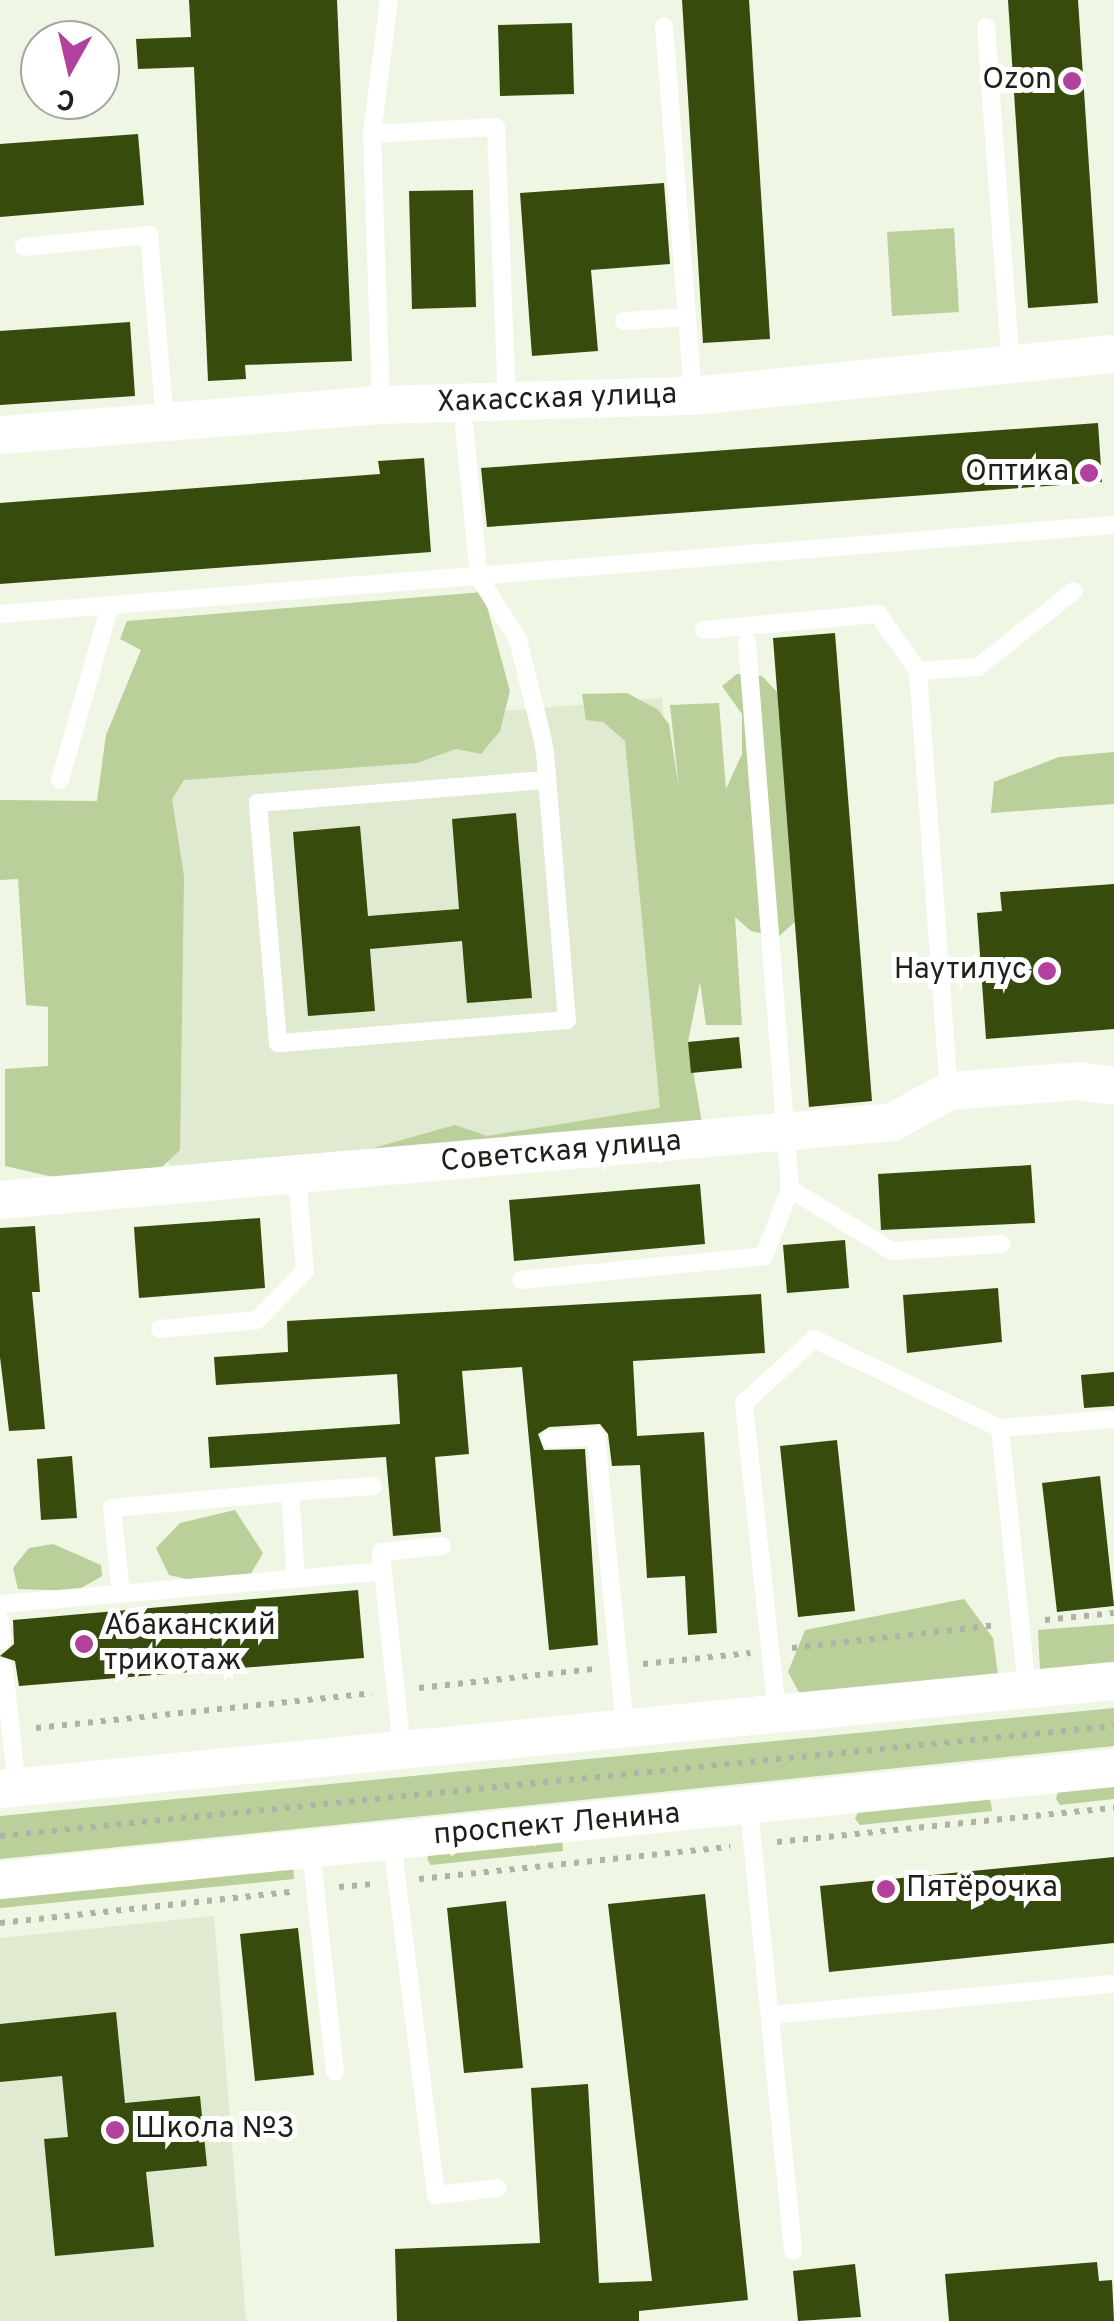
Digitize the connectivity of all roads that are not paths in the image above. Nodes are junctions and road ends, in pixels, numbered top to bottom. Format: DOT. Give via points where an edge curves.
graph roads {
  1 [pos="389,0"];
  2 [pos="664,26"];
  3 [pos="986,26"];
  4 [pos="372,134"];
  5 [pos="24,247"];
  6 [pos="686,317"];
  7 [pos="624,321"];
  8 [pos="1114,354"];
  9 [pos="1011,368"];
  10 [pos="693,396"];
  11 [pos="507,404"];
  12 [pos="462,405"];
  13 [pos="382,406"];
  14 [pos="165,422"];
  15 [pos="0,435"];
  16 [pos="1111,525"];
  17 [pos="479,577"];
  18 [pos="1074,590"];
  19 [pos="110,606"];
  20 [pos="0,614"];
  21 [pos="704,630"];
  22 [pos="747,643"];
  23 [pos="918,671"];
  24 [pos="60,780"];
  25 [pos="547,780"];
  26 [pos="1114,1086"];
  27 [pos="949,1090"];
  28 [pos="785,1132"];
  29 [pos="296,1178"];
  30 [pos="790,1190"];
  31 [pos="0,1200"];
  32 [pos="1002,1244"];
  33 [pos="522,1280"];
  34 [pos="160,1329"];
  35 [pos="1114,1419"];
  36 [pos="1000,1428"];
  37 [pos="550,1438"];
  38 [pos="373,1486"];
  39 [pos="290,1492"];
  40 [pos="442,1546"];
  41 [pos="383,1572"];
  42 [pos="296,1579"];
  43 [pos="121,1594"];
  44 [pos="0,1604"];
  45 [pos="0,1620"];
  46 [pos="2,1640"];
  47 [pos="4,1668"];
  48 [pos="1114,1681"];
  49 [pos="1027,1689"];
  50 [pos="778,1713"];
  51 [pos="625,1728"];
  52 [pos="402,1750"];
  53 [pos="1114,1768"];
  54 [pos="8,1789"];
  55 [pos="752,1826"];
  56 [pos="392,1842"];
  57 [pos="310,1850"];
  58 [pos="0,1880"];
  59 [pos="1114,1984"];
  60 [pos="771,2016"];
  61 [pos="335,2072"];
  62 [pos="498,2188"];
  63 [pos="793,2250"];
  1 -- 4 [label="lane"];
  2 -- 6 [label="lane"];
  3 -- 9 [label="lane"];
  4 -- 11 [label="lane" via="496,127"];
  4 -- 13 [label="lane"];
  5 -- 14 [label="lane" via="149,235"];
  6 -- 7 [label="lane"];
  6 -- 10 [label="lane"];
  8 -- 9 [label="street, Хакасская улица"];
  9 -- 10 [label="street, Хакасская улица"];
  10 -- 11 [label="street, Хакасская улица"];
  11 -- 12 [label="street, Хакасская улица"];
  12 -- 13 [label="street, Хакасская улица"];
  12 -- 17 [label="lane"];
  13 -- 14 [label="street, Хакасская улица"];
  14 -- 15 [label="street, Хакасская улица"];
  16 -- 17 [label="lane"];
  17 -- 19 [label="lane"];
  17 -- 25 [label="lane" via="518,640"];
  18 -- 23 [label="lane" via="978,667"];
  19 -- 20 [label="lane"];
  19 -- 24 [label="lane"];
  21 -- 23 [label="lane" via="878,614"];
  22 -- 28 [label="lane"];
  23 -- 27 [label="lane"];
  25 -- 25 [label="lane" via="567,1020 278,1043 258,803"];
  26 -- 27 [label="street, Советская улица" via="1078,1081"];
  27 -- 28 [label="street, Советская улица" via="894,1122"];
  28 -- 29 [label="street, Советская улица"];
  28 -- 30 [label="lane"];
  29 -- 31 [label="street, Советская улица"];
  29 -- 34 [label="lane" via="305,1271 257,1320"];
  30 -- 32 [label="lane" via="892,1251"];
  30 -- 33 [label="lane" via="764,1256"];
  35 -- 36 [label="lane"];
  36 -- 49 [label="lane"];
  36 -- 50 [label="lane" via="814,1339 744,1404"];
  37 -- 51 [label="lane" via="596,1436"];
  38 -- 39 [label="lane"];
  39 -- 42 [label="lane"];
  39 -- 43 [label="lane" via="112,1508"];
  40 -- 41 [label="lane" via="381,1552"];
  41 -- 42 [label="lane"];
  41 -- 52 [label="lane"];
  42 -- 43 [label="lane"];
  43 -- 44 [label="lane"];
  45 -- 46 [label="lane"];
  47 -- 54 [label="lane"];
  48 -- 49 [label="street"];
  49 -- 50 [label="street"];
  50 -- 51 [label="street"];
  51 -- 52 [label="street"];
  52 -- 54 [label="street"];
  53 -- 55 [label="street, проспект Ленина"];
  55 -- 56 [label="street, проспект Ленина"];
  55 -- 60 [label="lane"];
  56 -- 57 [label="street, проспект Ленина"];
  56 -- 62 [label="lane" via="436,2194"];
  57 -- 58 [label="street, проспект Ленина"];
  57 -- 61 [label="lane"];
  59 -- 60 [label="lane"];
  60 -- 63 [label="lane"];
}
